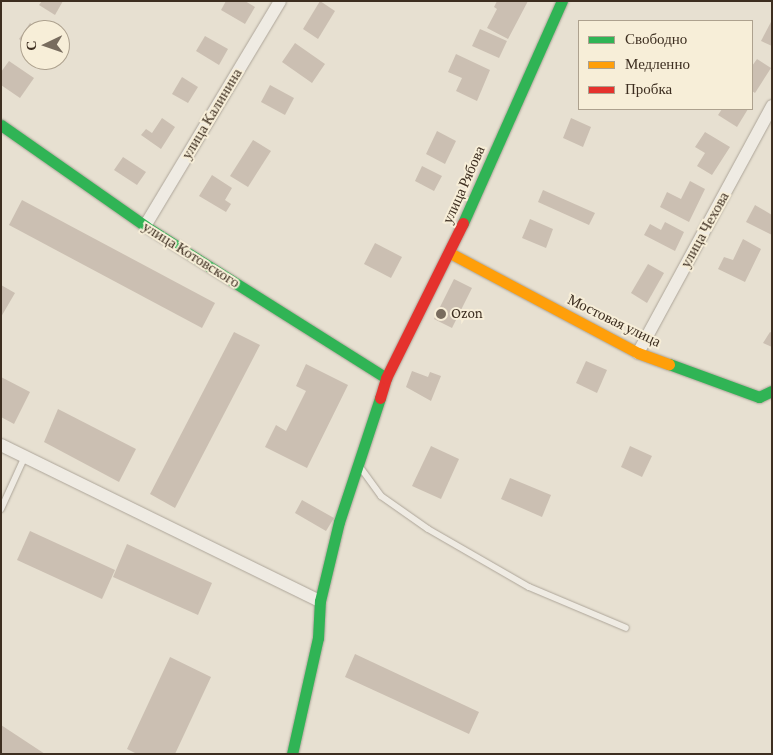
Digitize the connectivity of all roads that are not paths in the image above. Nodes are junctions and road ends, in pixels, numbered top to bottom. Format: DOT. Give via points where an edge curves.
graph roads {
  1 [pos="280,1"];
  2 [pos="562,1"];
  3 [pos="772,106"];
  4 [pos="1,125"];
  5 [pos="145,226"];
  6 [pos="450,253"];
  7 [pos="638,353"];
  8 [pos="386,378"];
  9 [pos="772,391"];
  10 [pos="1,445"];
  11 [pos="25,456"];
  12 [pos="358,464"];
  13 [pos="1,509"];
  14 [pos="320,601"];
  15 [pos="626,628"];
  16 [pos="292,754"];
  1 -- 5 [label="street, улица Калинина"];
  2 -- 6 [label="street, улица Рябова"];
  3 -- 7 [label="street, улица Чехова"];
  4 -- 5 [label="street, улица Котовского"];
  5 -- 8 [label="street, улица Котовского"];
  6 -- 7 [label="street, Мостовая улица"];
  6 -- 8 [label="street, улица Рябова"];
  7 -- 9 [label="street, Мостовая улица" via="759,396"];
  8 -- 12 [label="street, улица Рябова"];
  10 -- 11 [label="street"];
  11 -- 13 [label="lane"];
  11 -- 14 [label="street"];
  12 -- 14 [label="street, улица Рябова" via="339,522"];
  12 -- 15 [label="lane" via="381,496 428,529 529,587"];
  14 -- 16 [label="street, улица Рябова" via="318,638"];
}
